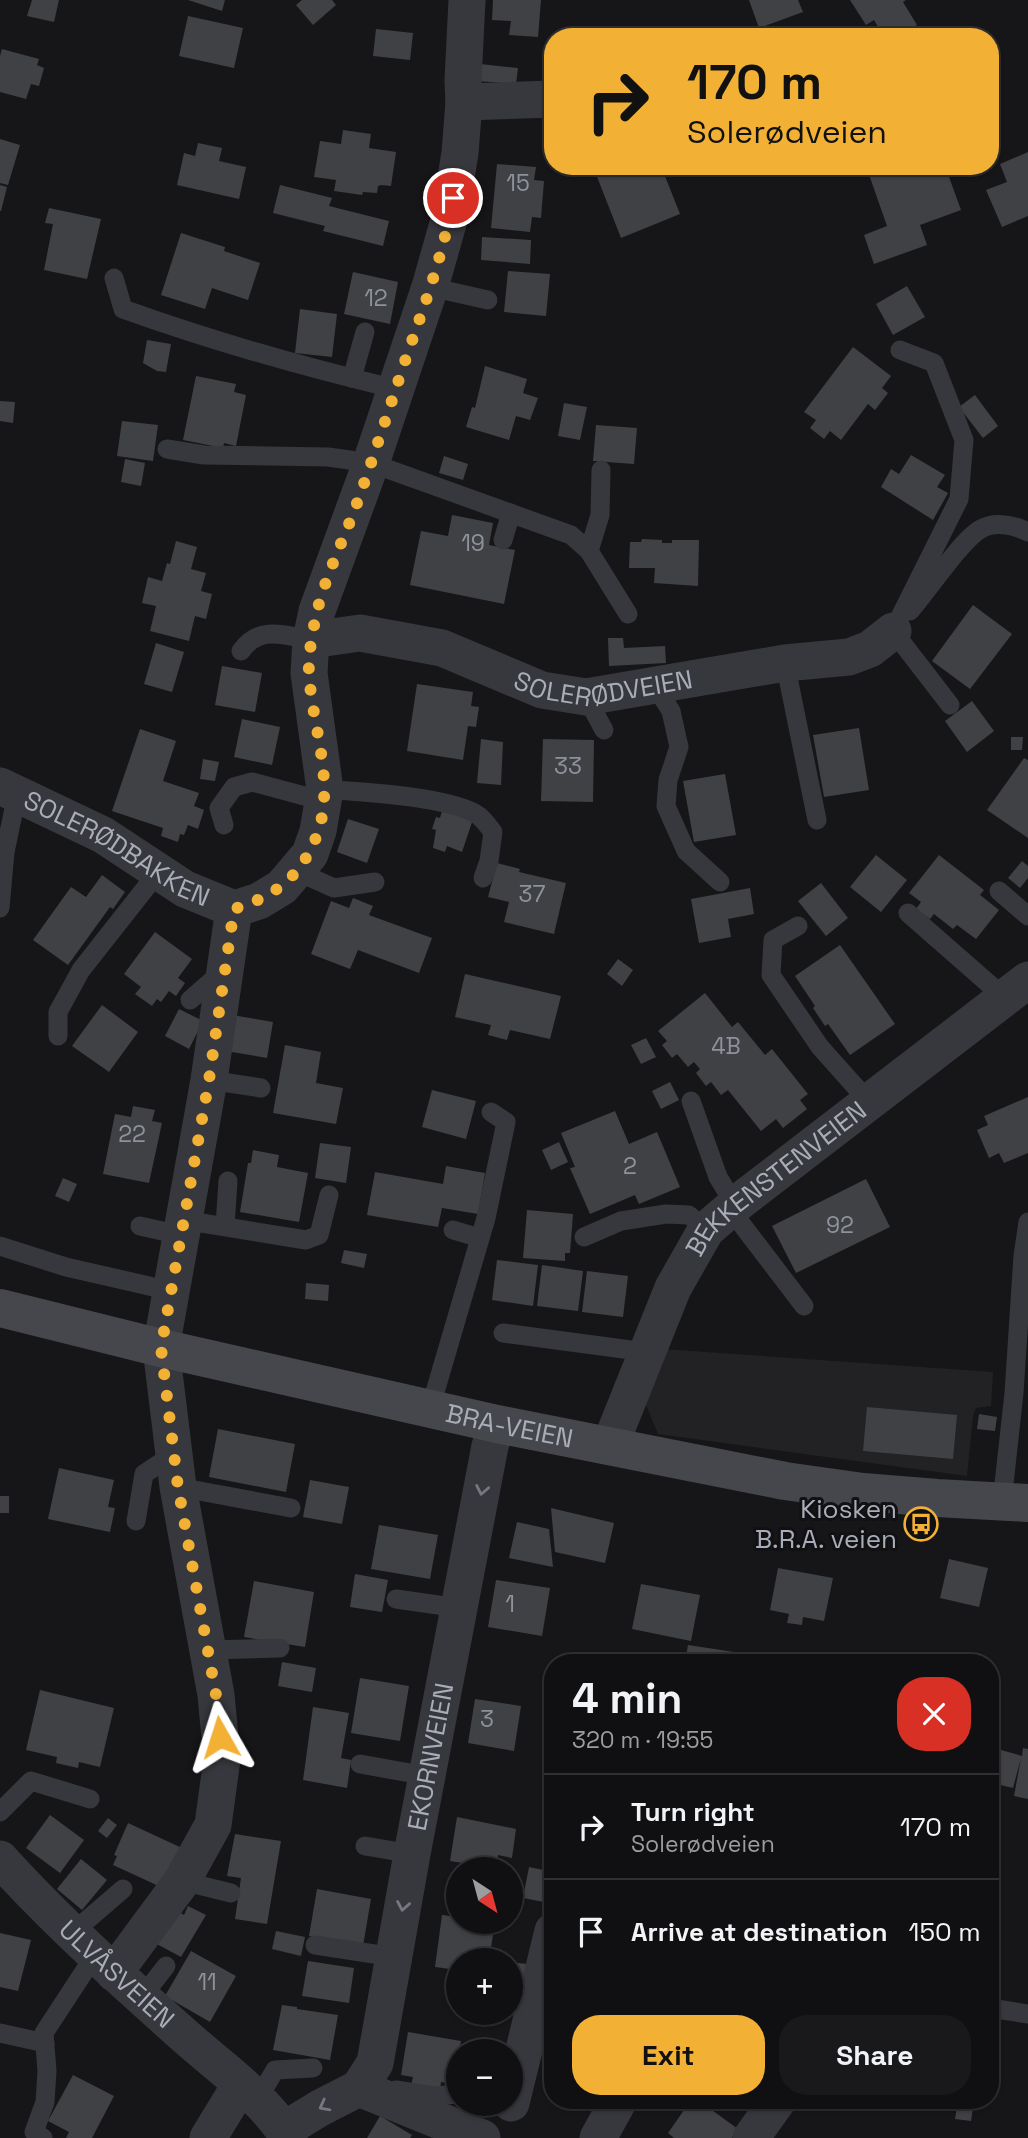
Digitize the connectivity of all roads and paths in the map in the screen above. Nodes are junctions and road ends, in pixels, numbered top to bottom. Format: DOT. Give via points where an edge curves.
graph roads {
  1 [pos="467,0"];
  2 [pos="544,99"];
  3 [pos="464,102"];
  4 [pos="114,278"];
  5 [pos="430,287"];
  6 [pos="488,300"];
  7 [pos="365,332"];
  8 [pos="900,350"];
  9 [pos="352,379"];
  10 [pos="396,389"];
  11 [pos="167,449"];
  12 [pos="371,463"];
  13 [pos="601,470"];
  14 [pos="510,513"];
  15 [pos="1028,532"];
  16 [pos="503,540"];
  17 [pos="589,551"];
  18 [pos="628,614"];
  19 [pos="893,631"];
  20 [pos="312,639"];
  21 [pos="241,651"];
  22 [pos="785,663"];
  23 [pos="655,686"];
  24 [pos="586,697"];
  25 [pos="950,705"];
  26 [pos="604,730"];
  27 [pos="9,790"];
  28 [pos="324,796"];
  29 [pos="817,820"];
  30 [pos="224,825"];
  31 [pos="159,871"];
  32 [pos="296,871"];
  33 [pos="483,878"];
  34 [pos="720,882"];
  35 [pos="375,883"];
  36 [pos="999,891"];
  37 [pos="0,908"];
  38 [pos="234,909"];
  39 [pos="908,913"];
  40 [pos="1028,916"];
  41 [pos="798,926"];
  42 [pos="225,969"];
  43 [pos="1017,989"];
  44 [pos="190,1000"];
  45 [pos="58,1036"];
  46 [pos="209,1080"];
  47 [pos="261,1088"];
  48 [pos="691,1101"];
  49 [pos="870,1103"];
  50 [pos="491,1112"];
  51 [pos="228,1181"];
  52 [pos="328,1195"];
  53 [pos="723,1215"];
  54 [pos="1028,1222"];
  55 [pos="140,1226"];
  56 [pos="225,1226"];
  57 [pos="182,1228"];
  58 [pos="453,1230"];
  59 [pos="584,1237"];
  60 [pos="480,1238"];
  61 [pos="0,1246"];
  62 [pos="171,1291"];
  63 [pos="804,1306"];
  64 [pos="0,1308"];
  65 [pos="503,1333"];
  66 [pos="161,1348"];
  67 [pos="646,1352"];
  68 [pos="430,1409"];
  69 [pos="497,1424"];
  70 [pos="610,1445"];
  71 [pos="176,1470"];
  72 [pos="1015,1502"];
  73 [pos="291,1508"];
  74 [pos="136,1521"];
  75 [pos="396,1599"];
  76 [pos="459,1608"];
  77 [pos="280,1648"];
  78 [pos="208,1650"];
  79 [pos="360,1764"];
  80 [pos="427,1776"];
  81 [pos="90,1799"];
  82 [pos="0,1812"];
  83 [pos="365,1846"];
  84 [pos="412,1854"];
  85 [pos="3,1871"];
  86 [pos="182,1881"];
  87 [pos="123,1889"];
  88 [pos="231,1893"];
  89 [pos="315,1945"];
  90 [pos="94,1954"];
  91 [pos="394,1957"];
  92 [pos="166,1966"];
  93 [pos="544,1968"];
  94 [pos="141,1998"];
  95 [pos="999,2009"];
  96 [pos="1028,2014"];
  97 [pos="0,2033"];
  98 [pos="45,2043"];
  99 [pos="523,2054"];
  100 [pos="313,2068"];
  101 [pos="249,2091"];
  102 [pos="367,2091"];
  103 [pos="446,2095"];
  104 [pos="615,2109"];
  105 [pos="772,2109"];
  106 [pos="506,2116"];
  107 [pos="286,2134"];
  108 [pos="210,2137"];
  109 [pos="43,2138"];
  110 [pos="483,2138"];
  111 [pos="598,2138"];
  112 [pos="751,2138"];
  1 -- 3 [label="street"];
  2 -- 3 [label="street"];
  3 -- 5 [label="street" via="449,220"];
  4 -- 9 [label="lane" via="123,309"];
  5 -- 6 [label="lane"];
  5 -- 10 [label="street"];
  7 -- 9 [label="lane"];
  8 -- 19 [label="lane" via="934,363 964,440 959,499"];
  9 -- 10 [label="lane"];
  10 -- 12 [label="street"];
  11 -- 12 [label="lane"];
  12 -- 14 [label="lane"];
  12 -- 20 [label="street" via="317,611"];
  13 -- 17 [label="lane" via="600,515"];
  14 -- 16 [label="lane"];
  14 -- 17 [label="lane" via="571,535"];
  15 -- 19 [label="lane" via="998,524 980,529"];
  17 -- 18 [label="lane"];
  19 -- 22 [label="street, SOLERØDVEIEN" via="870,649 849,657"];
  19 -- 25 [label="lane"];
  20 -- 21 [label="lane" via="263,634 249,640"];
  20 -- 24 [label="street, SOLERØDVEIEN" via="360,633 442,648 542,690"];
  20 -- 28 [label="street" via="309,673"];
  22 -- 23 [label="street, SOLERØDVEIEN"];
  22 -- 29 [label="lane"];
  23 -- 24 [label="street, SOLERØDVEIEN"];
  23 -- 34 [label="lane" via="671,711 679,747 668,780 666,806 686,851"];
  24 -- 26 [label="lane"];
  27 -- 31 [label="street, SOLERØDBAKKEN" via="103,835"];
  27 -- 37 [label="lane"];
  28 -- 30 [label="lane" via="252,782 234,788 219,808"];
  28 -- 32 [label="street" via="310,854"];
  28 -- 33 [label="lane" via="371,791 454,806 478,815 493,832"];
  31 -- 38 [label="street, SOLERØDBAKKEN" via="186,889"];
  31 -- 45 [label="lane" via="81,970 58,1012"];
  32 -- 35 [label="lane" via="334,888"];
  32 -- 38 [label="street" via="282,887"];
  36 -- 40 [label="lane"];
  38 -- 42 [label="street"];
  39 -- 43 [label="lane"];
  41 -- 49 [label="lane" via="773,940 771,975 820,1047"];
  42 -- 44 [label="lane"];
  42 -- 46 [label="street"];
  43 -- 49 [label="street, BEKKENSTENVEIEN"];
  46 -- 47 [label="lane"];
  46 -- 57 [label="street"];
  48 -- 53 [label="lane" via="718,1177"];
  49 -- 53 [label="street, BEKKENSTENVEIEN"];
  50 -- 60 [label="lane" via="506,1122"];
  51 -- 56 [label="lane"];
  52 -- 56 [label="lane" via="319,1235 306,1240"];
  53 -- 59 [label="lane" via="666,1214 621,1221"];
  53 -- 63 [label="lane"];
  53 -- 67 [label="street, BEKKENSTENVEIEN" via="673,1288"];
  54 -- 72 [label="lane" via="1014,1393"];
  55 -- 57 [label="lane"];
  56 -- 57 [label="lane"];
  57 -- 62 [label="street"];
  58 -- 60 [label="lane"];
  60 -- 68 [label="lane"];
  61 -- 62 [label="lane" via="66,1267"];
  62 -- 66 [label="street"];
  64 -- 66 [label="main road, BRA-VEIEN"];
  65 -- 67 [label="lane"];
  66 -- 68 [label="main road, BRA-VEIEN"];
  66 -- 71 [label="street"];
  67 -- 70 [label="street, BEKKENSTENVEIEN"];
  68 -- 69 [label="main road, BRA-VEIEN"];
  69 -- 70 [label="main road, BRA-VEIEN"];
  69 -- 76 [label="street, EKORNVEIEN, one-way"];
  70 -- 72 [label="main road, BRA-VEIEN" via="785,1481 876,1493"];
  71 -- 73 [label="lane"];
  71 -- 74 [label="lane" via="144,1474"];
  71 -- 78 [label="street"];
  75 -- 76 [label="lane"];
  76 -- 80 [label="street, EKORNVEIEN"];
  77 -- 78 [label="lane"];
  78 -- 86 [label="street" via="222,1759 213,1825"];
  79 -- 80 [label="lane"];
  80 -- 84 [label="street, EKORNVEIEN"];
  81 -- 82 [label="lane" via="31,1781"];
  83 -- 84 [label="lane"];
  84 -- 91 [label="street, EKORNVEIEN, one-way"];
  85 -- 90 [label="street, ULVÅSVEIEN"];
  86 -- 88 [label="lane"];
  86 -- 90 [label="street"];
  87 -- 90 [label="lane"];
  89 -- 91 [label="lane"];
  90 -- 94 [label="street, ULVÅSVEIEN"];
  90 -- 98 [label="lane" via="44,2033"];
  91 -- 102 [label="street, EKORNVEIEN"];
  92 -- 94 [label="lane"];
  93 -- 99 [label="street"];
  94 -- 101 [label="street, ULVÅSVEIEN"];
  95 -- 96 [label="lane"];
  97 -- 98 [label="lane"];
  98 -- 109 [label="lane" via="45,2102 34,2132"];
  100 -- 101 [label="lane" via="275,2070"];
  101 -- 107 [label="street, ULVÅSVEIEN"];
  101 -- 108 [label="street"];
  102 -- 103 [label="lane"];
  102 -- 107 [label="street, one-way" via="320,2108"];
  102 -- 110 [label="street"];
  104 -- 111 [label="street"];
  105 -- 112 [label="street"];
  106 -- 110 [label="street"];
}
